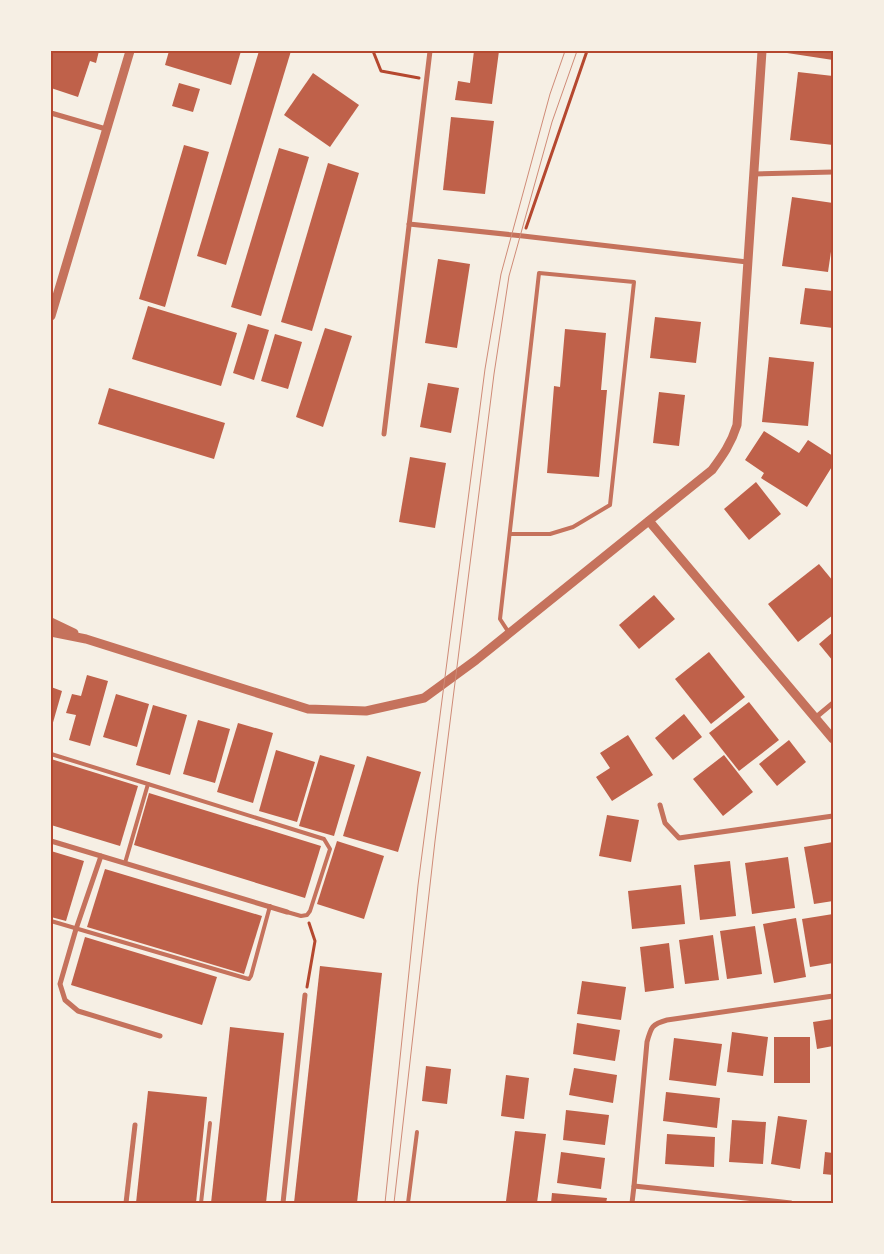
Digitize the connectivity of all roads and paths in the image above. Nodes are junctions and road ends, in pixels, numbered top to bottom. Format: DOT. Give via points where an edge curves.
graph roads {
  1 [pos="130,51"];
  2 [pos="373,51"];
  3 [pos="430,51"];
  4 [pos="588,51"];
  5 [pos="762,51"];
  6 [pos="426,80"];
  7 [pos="51,113"];
  8 [pos="106,129"];
  9 [pos="833,172"];
  10 [pos="753,174"];
  11 [pos="409,224"];
  12 [pos="523,236"];
  13 [pos="747,262"];
  14 [pos="51,316"];
  15 [pos="384,434"];
  16 [pos="649,521"];
  17 [pos="510,534"];
  18 [pos="51,622"];
  19 [pos="51,632"];
  20 [pos="509,634"];
  21 [pos="86,639"];
  22 [pos="833,703"];
  23 [pos="815,718"];
  24 [pos="833,740"];
  25 [pos="51,754"];
  26 [pos="148,784"];
  27 [pos="660,805"];
  28 [pos="833,816"];
  29 [pos="51,841"];
  30 [pos="101,856"];
  31 [pos="125,863"];
  32 [pos="270,906"];
  33 [pos="287,912"];
  34 [pos="307,915"];
  35 [pos="51,921"];
  36 [pos="76,929"];
  37 [pos="305,994"];
  38 [pos="833,996"];
  39 [pos="160,1036"];
  40 [pos="210,1123"];
  41 [pos="135,1125"];
  42 [pos="417,1132"];
  43 [pos="634,1186"];
  44 [pos="126,1203"];
  45 [pos="201,1203"];
  46 [pos="283,1203"];
  47 [pos="408,1203"];
  48 [pos="632,1203"];
  49 [pos="791,1203"];
  1 -- 8 [label="street"];
  2 -- 6 [label="path" via="381,71"];
  3 -- 6 [label="street"];
  4 -- 12 [label="path"];
  5 -- 10 [label="street"];
  6 -- 11 [label="street"];
  7 -- 8 [label="street"];
  8 -- 14 [label="street"];
  9 -- 10 [label="street"];
  10 -- 13 [label="street"];
  11 -- 12 [label="street"];
  11 -- 15 [label="street"];
  12 -- 13 [label="street"];
  13 -- 16 [label="street" via="737,425 733,438 712,470"];
  16 -- 20 [label="street"];
  16 -- 23 [label="street"];
  17 -- 17 [label="lane" via="539,274 634,282 610,505 573,527 550,534"];
  17 -- 20 [label="lane" via="500,619"];
  18 -- 21 [label="street"];
  19 -- 21 [label="street"];
  20 -- 21 [label="street" via="424,698 366,711 308,709"];
  22 -- 23 [label="street"];
  23 -- 24 [label="street"];
  25 -- 26 [label="lane"];
  26 -- 31 [label="lane"];
  26 -- 34 [label="lane" via="324,839 330,849"];
  27 -- 28 [label="street" via="665,824 679,838"];
  29 -- 30 [label="street"];
  30 -- 31 [label="street"];
  30 -- 36 [label="street"];
  31 -- 32 [label="street"];
  32 -- 33 [label="street"];
  32 -- 36 [label="lane" via="249,979"];
  33 -- 34 [label="lane"];
  34 -- 37 [label="path" via="315,941"];
  35 -- 36 [label="lane"];
  36 -- 39 [label="street" via="60,984 64,1000 78,1011"];
  37 -- 46 [label="street"];
  38 -- 43 [label="street" via="667,1020 652,1026 647,1042"];
  40 -- 45 [label="lane"];
  41 -- 44 [label="street"];
  42 -- 47 [label="lane"];
  43 -- 48 [label="street"];
  43 -- 49 [label="street"];
}
